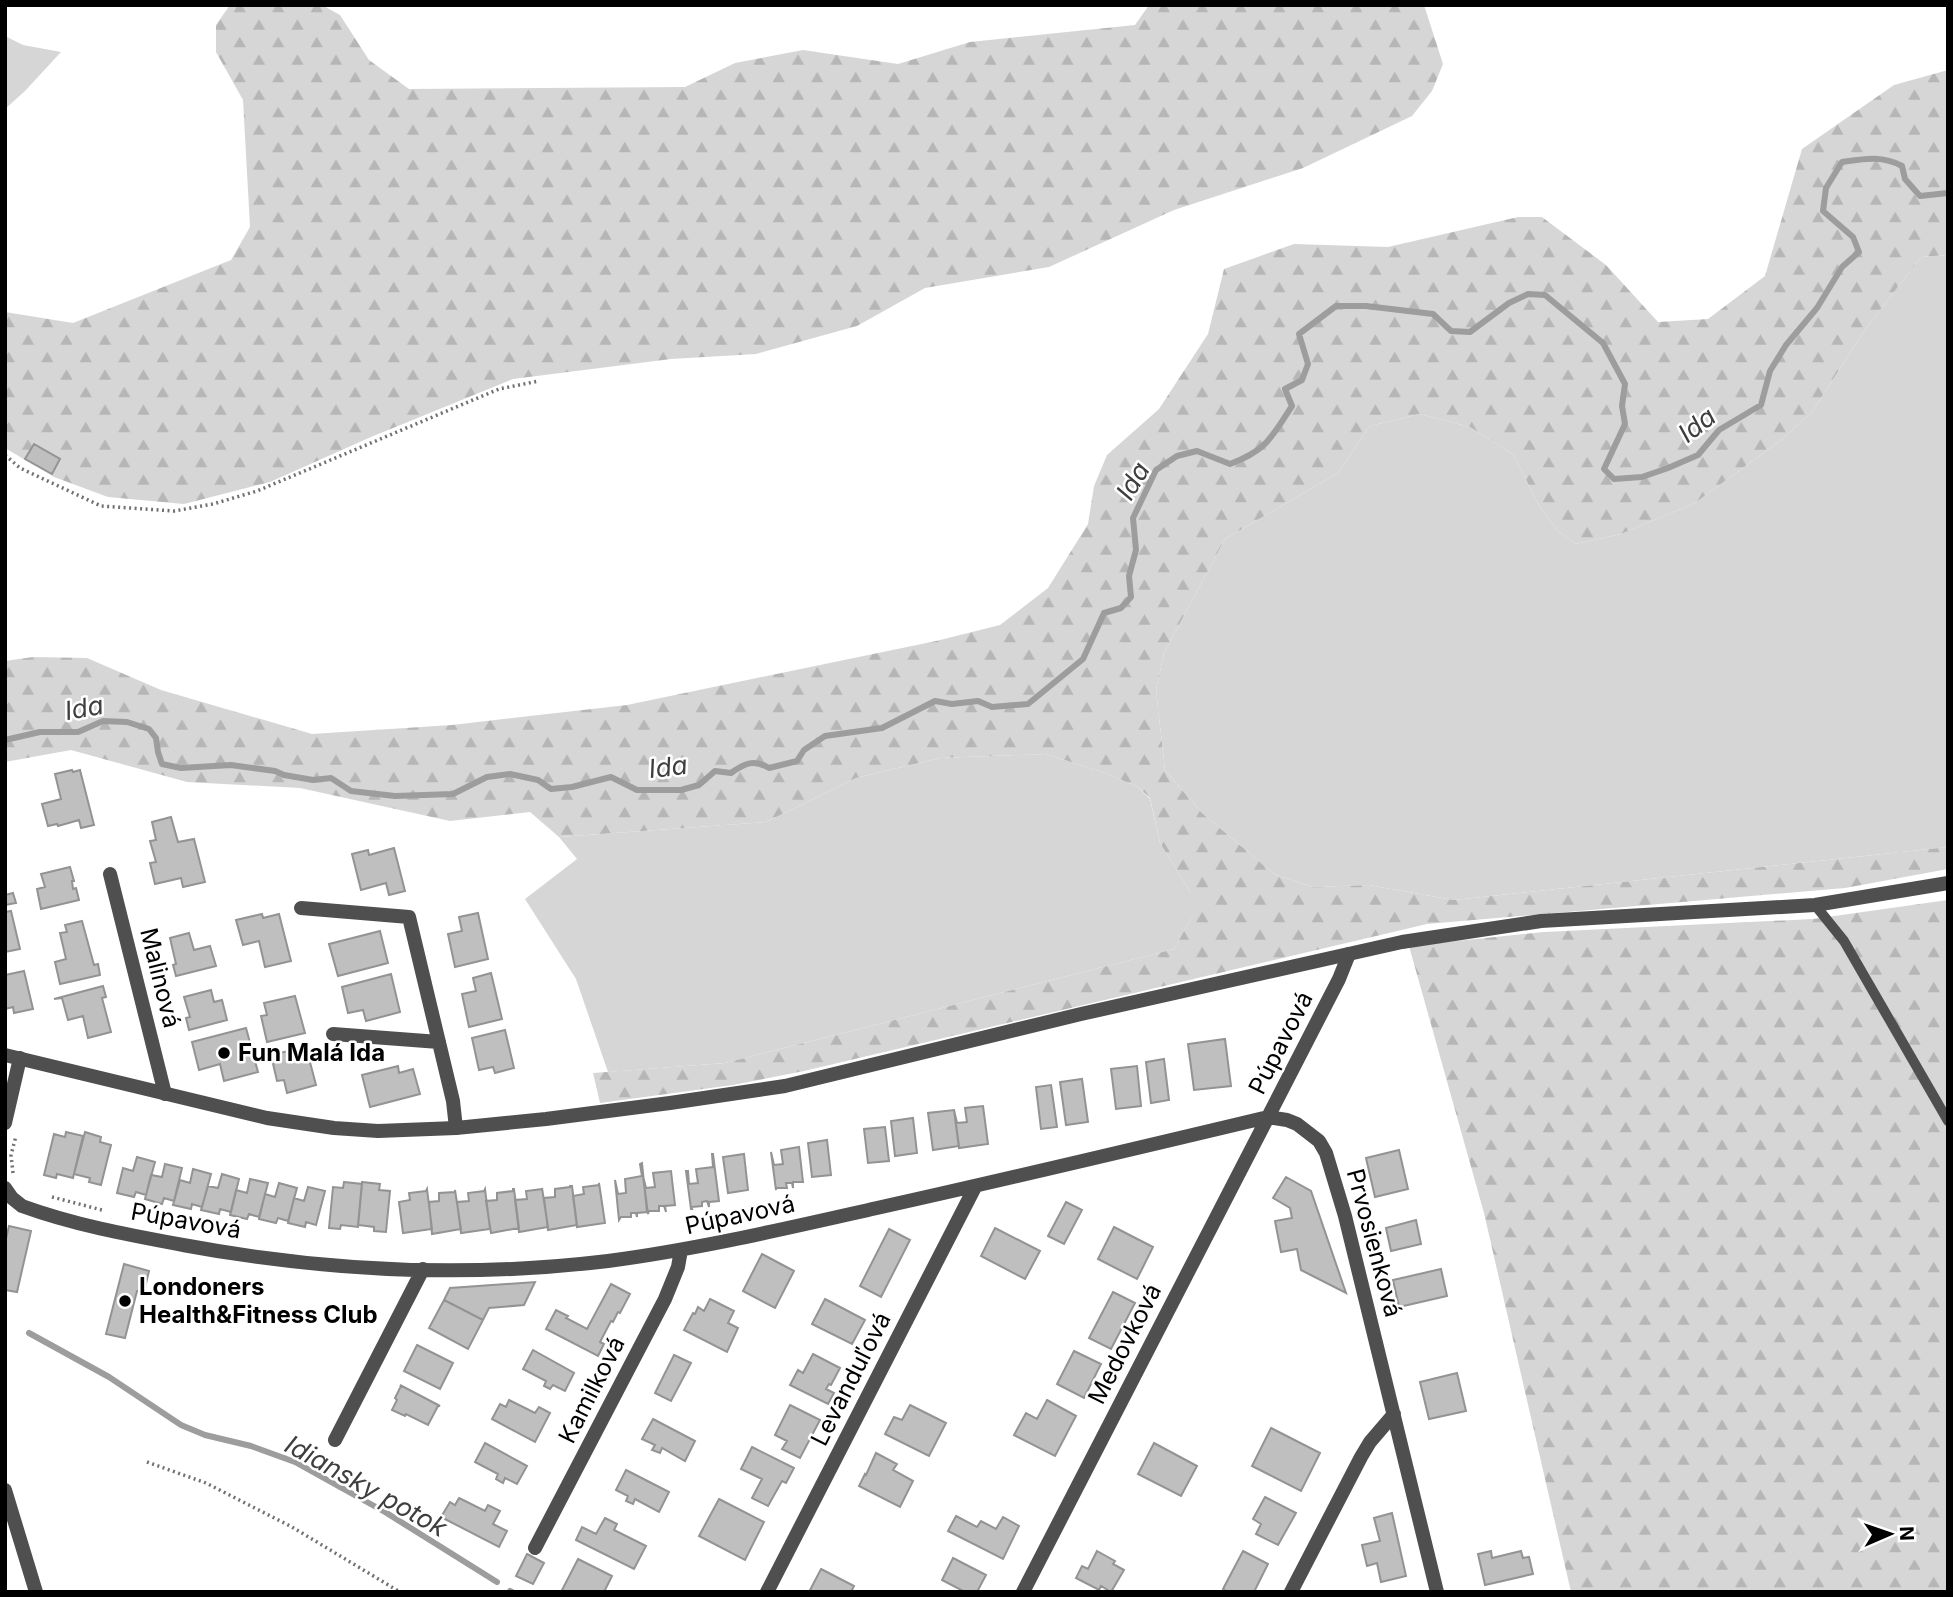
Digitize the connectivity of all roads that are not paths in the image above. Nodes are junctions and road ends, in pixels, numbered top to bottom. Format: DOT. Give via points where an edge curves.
graph roads {
  1 [pos="110,873"];
  2 [pos="1948,883"];
  3 [pos="1815,905"];
  4 [pos="301,908"];
  5 [pos="1349,954"];
  6 [pos="333,1034"];
  7 [pos="439,1042"];
  8 [pos="5,1055"];
  9 [pos="20,1058"];
  10 [pos="165,1094"];
  11 [pos="1268,1117"];
  12 [pos="1948,1121"];
  13 [pos="11,1128"];
  14 [pos="456,1128"];
  15 [pos="975,1186"];
  16 [pos="5,1188"];
  17 [pos="681,1250"];
  18 [pos="423,1269"];
  19 [pos="1394,1414"];
  20 [pos="335,1440"];
  21 [pos="5,1490"];
  22 [pos="535,1548"];
  23 [pos="37,1592"];
  24 [pos="767,1592"];
  25 [pos="1023,1592"];
  26 [pos="1291,1592"];
  27 [pos="1437,1592"];
  1 -- 10 [label="street, Malinová"];
  2 -- 3 [label="street"];
  3 -- 5 [label="street" via="1541,921"];
  3 -- 12 [label="lane" via="1844,942"];
  4 -- 7 [label="street" via="409,917"];
  5 -- 11 [label="street, Púpavová"];
  5 -- 14 [label="street" via="785,1086"];
  6 -- 7 [label="street"];
  7 -- 14 [label="street"];
  8 -- 9 [label="street"];
  9 -- 10 [label="street"];
  9 -- 13 [label="street"];
  10 -- 14 [label="street" via="334,1128"];
  11 -- 15 [label="street, Púpavová"];
  11 -- 19 [label="street, Prvosienková" via="1297,1124 1320,1141 1326,1153"];
  11 -- 25 [label="street, Medovková"];
  15 -- 17 [label="street, Púpavová"];
  15 -- 24 [label="street, Levanduľová"];
  16 -- 18 [label="street, Púpavová" via="22,1206 34,1210 219,1252 315,1264"];
  17 -- 18 [label="street, Púpavová" via="501,1269"];
  17 -- 22 [label="street, Kamilková" via="664,1299"];
  18 -- 20 [label="street"];
  19 -- 26 [label="street" via="1361,1457"];
  19 -- 27 [label="street, Prvosienková"];
  21 -- 23 [label="street"];
}
